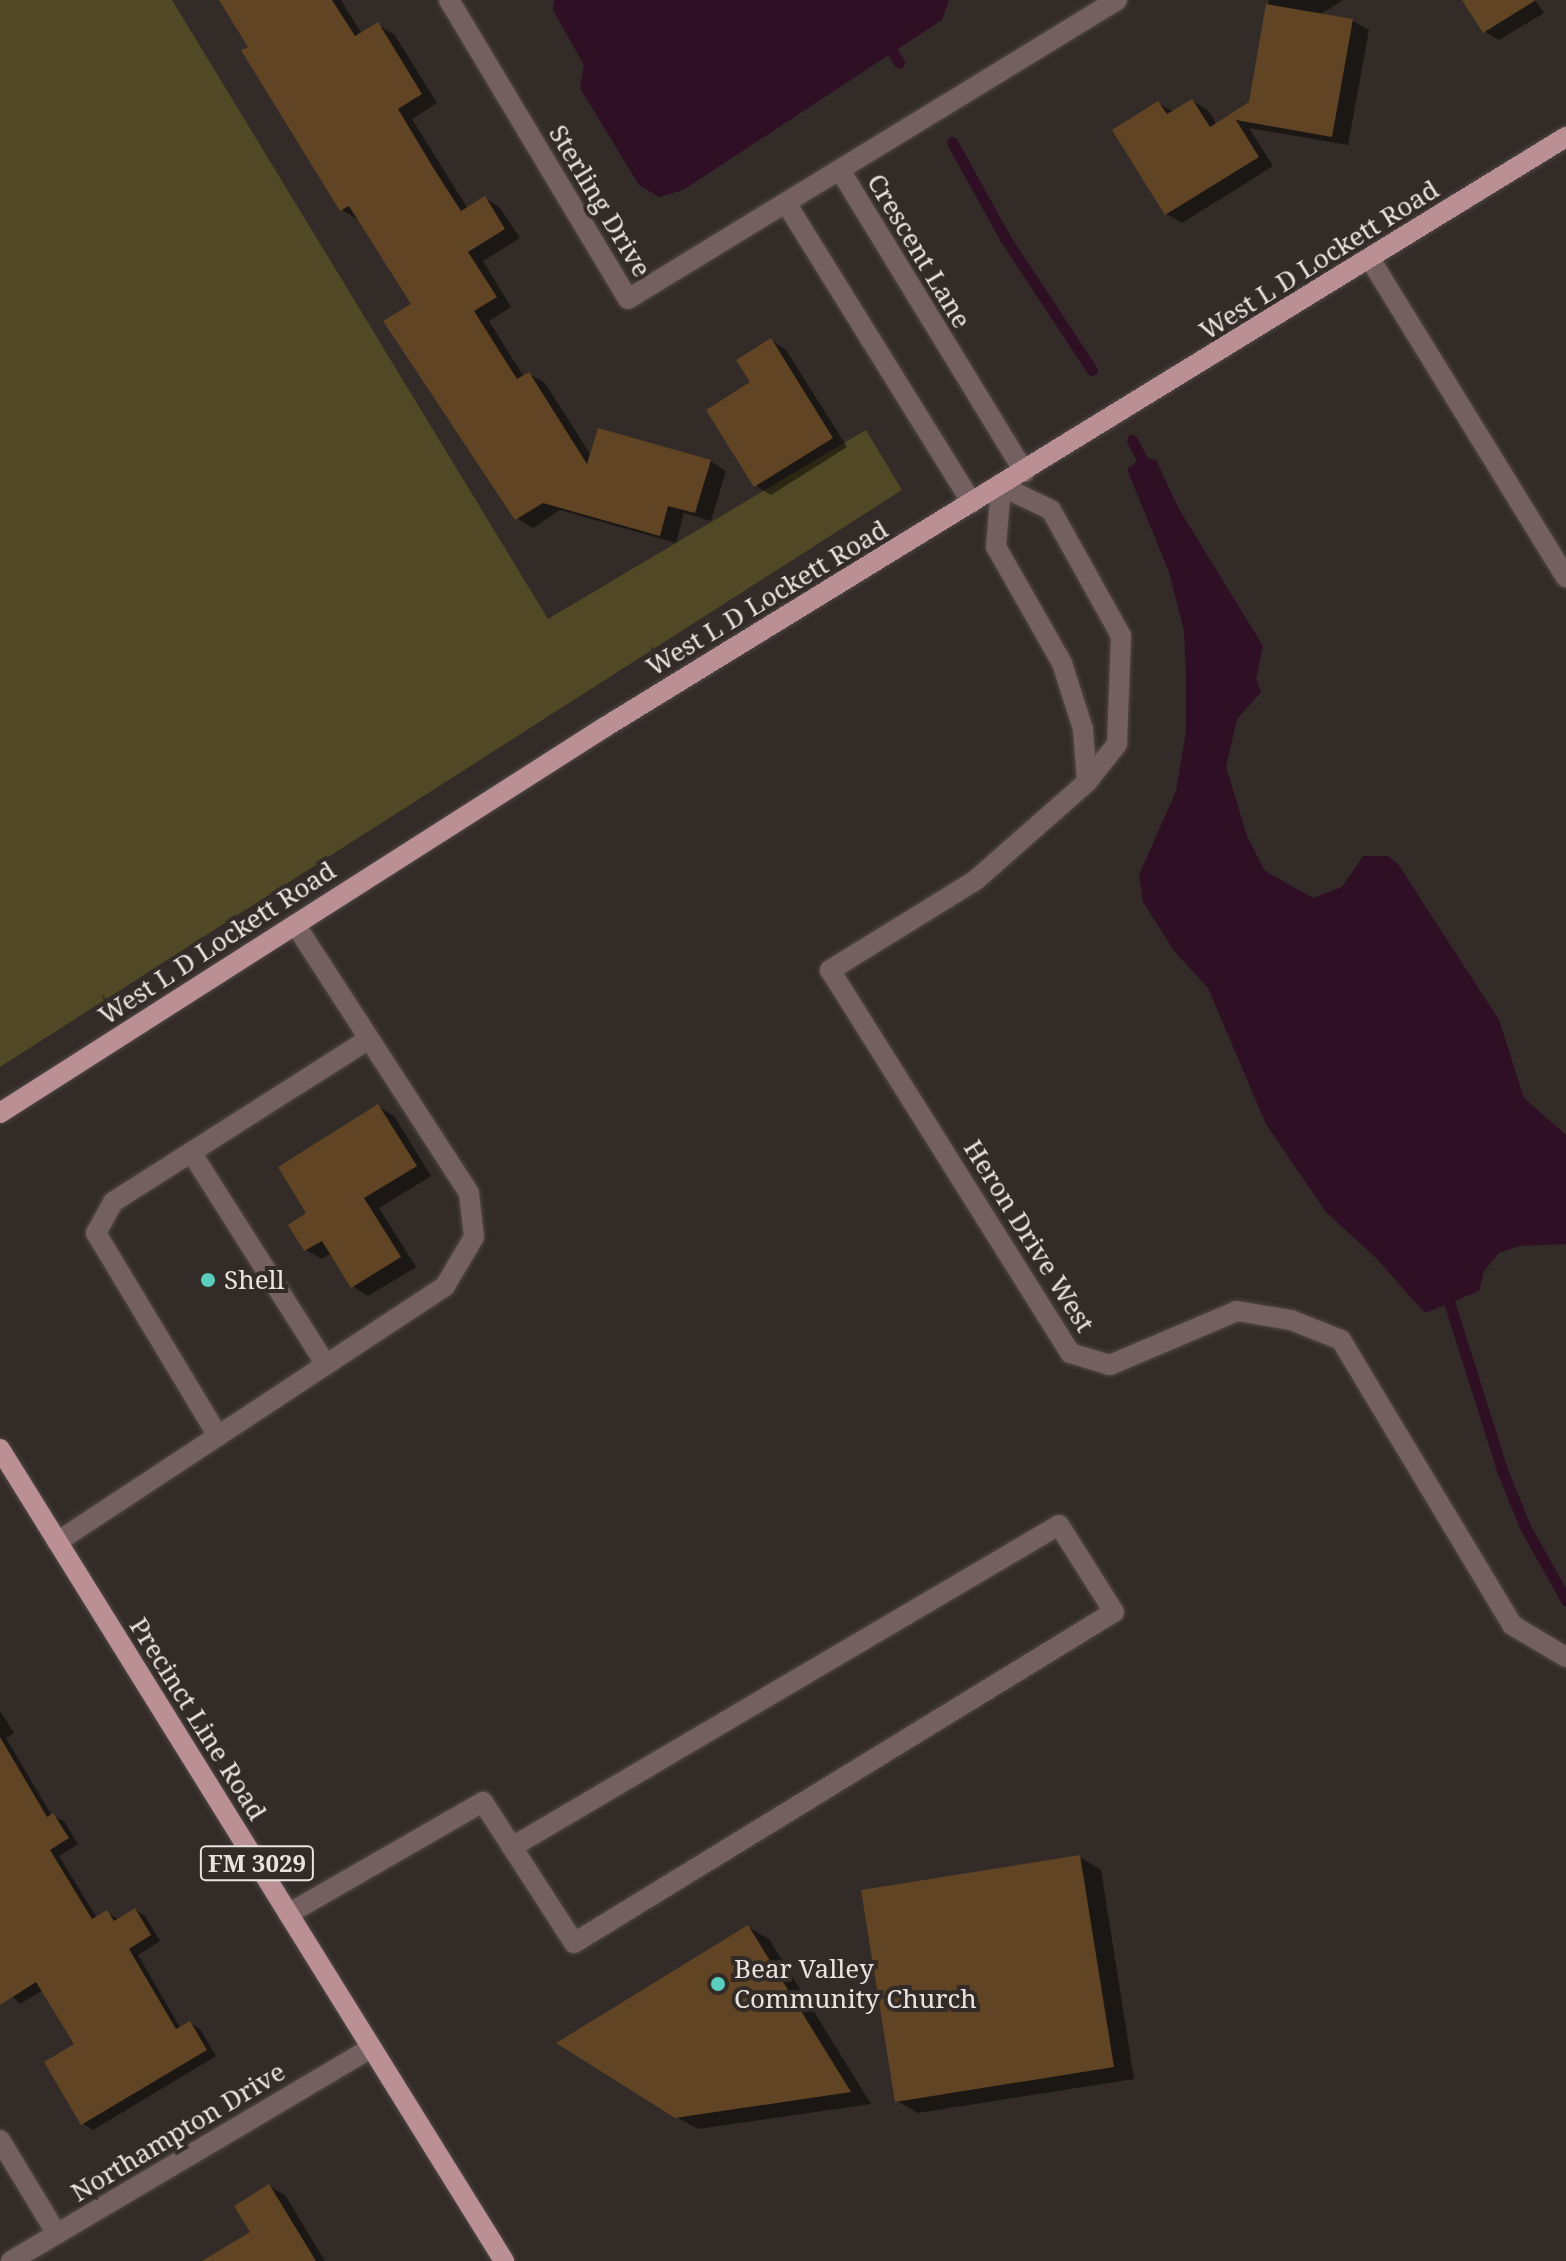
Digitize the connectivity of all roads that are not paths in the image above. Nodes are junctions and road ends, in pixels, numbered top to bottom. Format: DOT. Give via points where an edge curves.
graph roads {
  1 [pos="449,0"];
  2 [pos="1117,0"];
  3 [pos="1566,137"];
  4 [pos="840,170"];
  5 [pos="786,203"];
  6 [pos="1370,259"];
  7 [pos="1024,472"];
  8 [pos="1001,486"];
  9 [pos="972,503"];
  10 [pos="1566,577"];
  11 [pos="1087,782"];
  12 [pos="295,924"];
  13 [pos="369,1039"];
  14 [pos="0,1113"];
  15 [pos="191,1152"];
  16 [pos="326,1365"];
  17 [pos="218,1436"];
  18 [pos="0,1449"];
  19 [pos="57,1542"];
  20 [pos="1562,1656"];
  21 [pos="512,1847"];
  22 [pos="288,1914"];
  23 [pos="371,2048"];
  24 [pos="0,2140"];
  25 [pos="57,2234"];
  26 [pos="11,2261"];
  27 [pos="504,2261"];
  1 -- 5 [label="street, Sterling Drive" via="628,299"];
  2 -- 4 [label="street, Crescent Lane"];
  3 -- 6 [label="main road, West L D Lockett Road"];
  4 -- 5 [label="street, Sterling Drive"];
  4 -- 7 [label="street, Crescent Lane"];
  5 -- 9 [label="street"];
  6 -- 7 [label="main road, West L D Lockett Road"];
  6 -- 10 [label="street"];
  7 -- 8 [label="main road, West L D Lockett Road"];
  8 -- 9 [label="main road, West L D Lockett Road"];
  8 -- 11 [label="street" via="996,547 1062,663 1083,729"];
  8 -- 11 [label="street, Heron Drive West" via="1051,510 1121,636 1117,744"];
  9 -- 12 [label="main road, West L D Lockett Road"];
  11 -- 20 [label="street, Heron Drive West" via="976,880 830,970 1070,1353 1110,1365 1237,1311 1291,1320 1341,1340 1512,1625"];
  12 -- 13 [label="street"];
  12 -- 14 [label="main road, West L D Lockett Road"];
  13 -- 15 [label="street"];
  13 -- 16 [label="street" via="469,1193 474,1237 445,1286"];
  15 -- 16 [label="street"];
  15 -- 17 [label="street" via="113,1202 96,1233"];
  16 -- 17 [label="street"];
  17 -- 19 [label="street"];
  18 -- 19 [label="main road, Precinct Line Road / FM 3029"];
  19 -- 22 [label="main road, Precinct Line Road / FM 3029"];
  21 -- 21 [label="street" via="574,1943 1114,1612 1059,1525"];
  21 -- 22 [label="street" via="483,1802"];
  22 -- 23 [label="main road, Precinct Line Road / FM 3029"];
  23 -- 25 [label="street, Northampton Drive"];
  23 -- 27 [label="main road, Precinct Line Road / FM 3029"];
  24 -- 25 [label="street"];
  25 -- 26 [label="street, Northampton Drive"];
}
